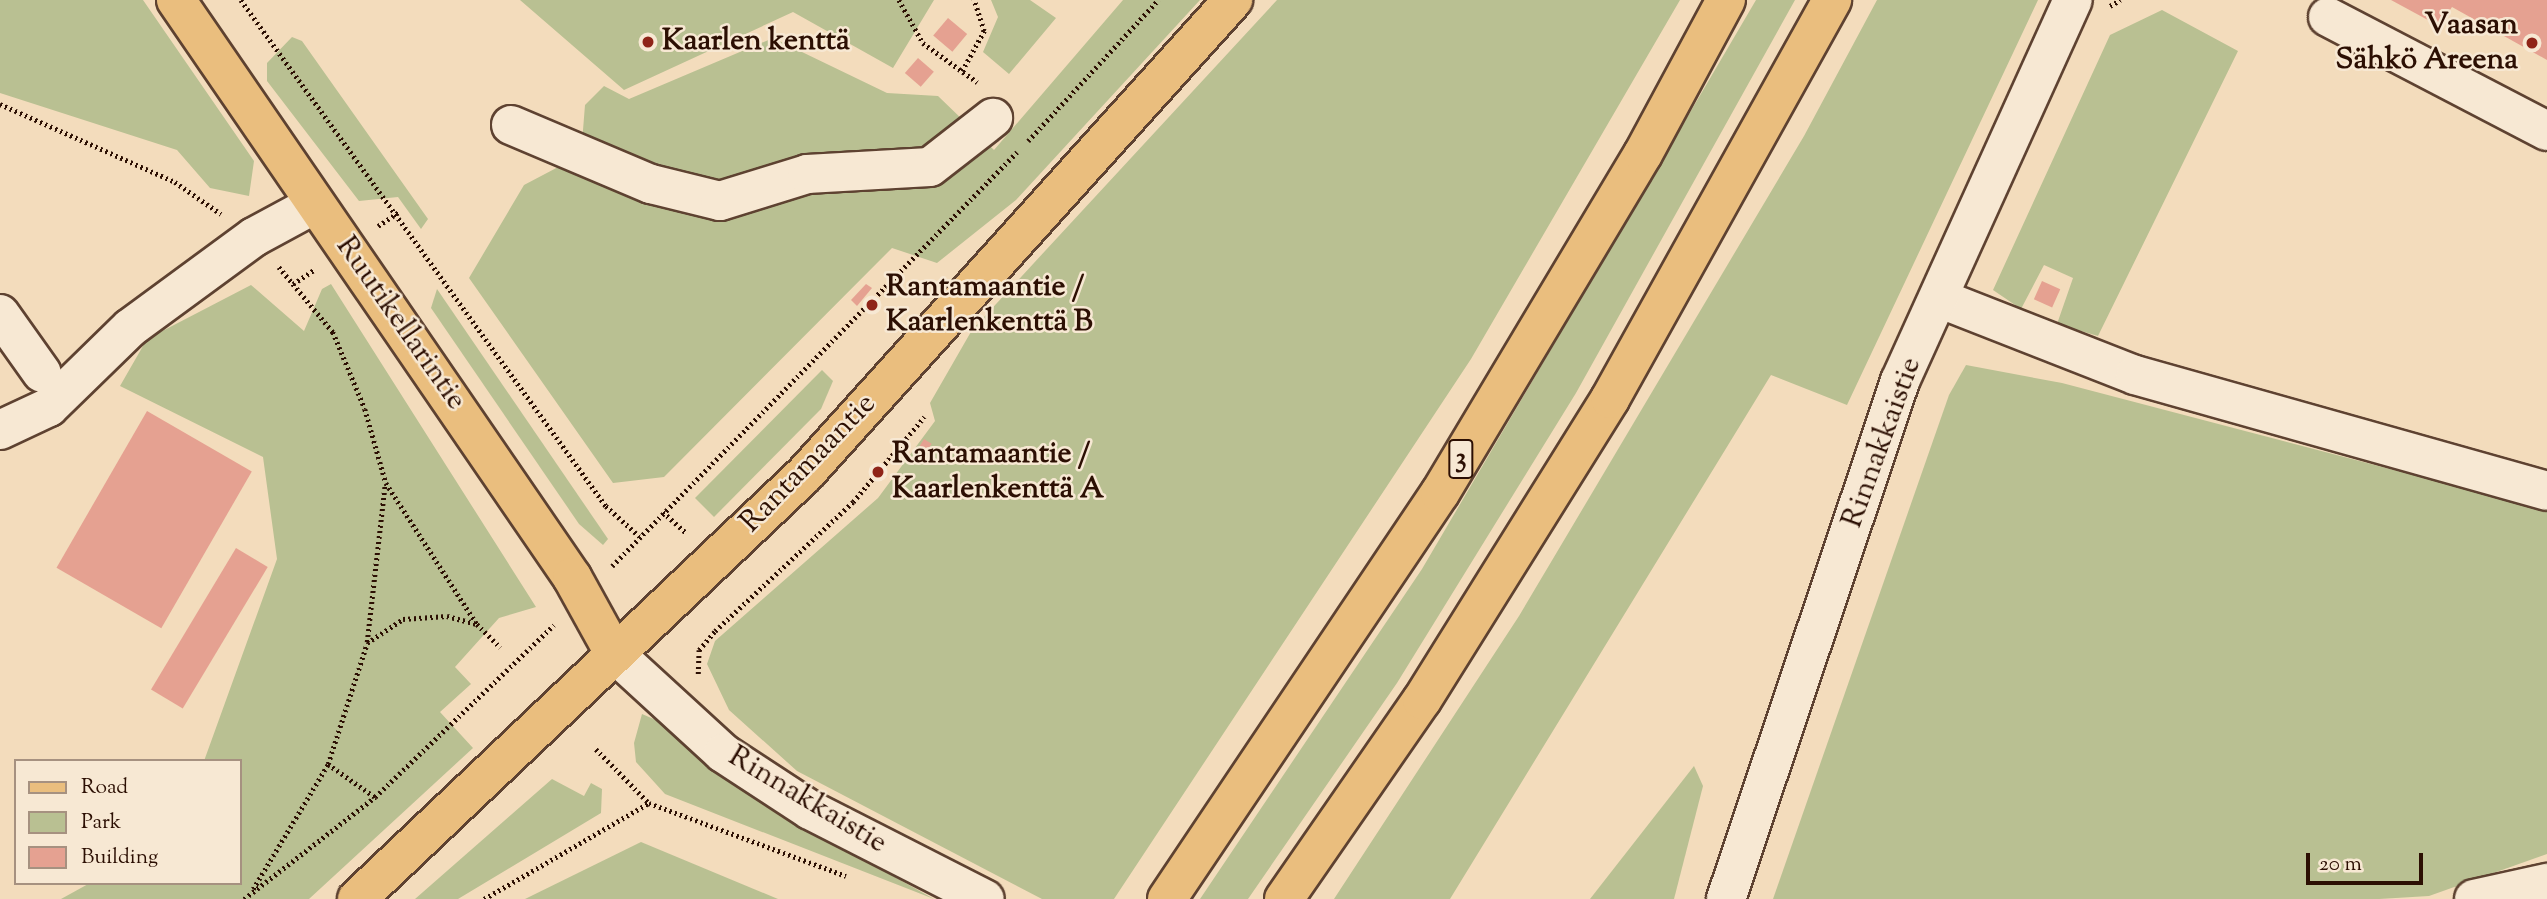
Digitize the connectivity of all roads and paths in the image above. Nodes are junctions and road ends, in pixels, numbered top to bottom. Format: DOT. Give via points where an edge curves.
graph roads {
  1 [pos="176,0"];
  2 [pos="241,0"];
  3 [pos="899,0"];
  4 [pos="974,0"];
  5 [pos="1158,0"];
  6 [pos="1233,0"];
  7 [pos="1726,0"];
  8 [pos="1832,0"];
  9 [pos="2073,0"];
  10 [pos="2328,16"];
  11 [pos="962,71"];
  12 [pos="989,103"];
  13 [pos="0,104"];
  14 [pos="511,125"];
  15 [pos="2547,131"];
  16 [pos="315,204"];
  17 [pos="254,237"];
  18 [pos="293,284"];
  19 [pos="1941,299"];
  20 [pos="0,314"];
  21 [pos="42,373"];
  22 [pos="924,417"];
  23 [pos="0,430"];
  24 [pos="386,483"];
  25 [pos="2547,491"];
  26 [pos="639,536"];
  27 [pos="584,596"];
  28 [pos="477,624"];
  29 [pos="367,643"];
  30 [pos="500,647"];
  31 [pos="614,653"];
  32 [pos="701,679"];
  33 [pos="596,749"];
  34 [pos="328,764"];
  35 [pos="375,797"];
  36 [pos="649,803"];
  37 [pos="861,881"];
  38 [pos="2547,884"];
  39 [pos="250,893"];
  40 [pos="244,899"];
  41 [pos="357,899"];
  42 [pos="484,899"];
  43 [pos="985,899"];
  44 [pos="1167,899"];
  45 [pos="1284,899"];
  46 [pos="1726,899"];
  47 [pos="2474,899"];
  1 -- 16 [label="main road, Ruutikellarintie"];
  2 -- 26 [label="path" via="606,506"];
  3 -- 11 [label="path" via="923,43"];
  4 -- 11 [label="path" via="984,31"];
  5 -- 26 [label="path" via="934,242"];
  6 -- 31 [label="main road, Rantamaantie" via="805,474"];
  7 -- 44 [label="main road, 3" via="1643,154 1440,493"];
  8 -- 45 [label="main road" via="1610,399 1422,700"];
  9 -- 19 [label="street, Rinnakkaistie"];
  10 -- 15 [label="street"];
  11 -- 12 [label="path"];
  12 -- 14 [label="street" via="930,167 807,174 720,201 651,184"];
  13 -- 17 [label="path" via="176,182"];
  16 -- 17 [label="street"];
  16 -- 27 [label="main road, Ruutikellarintie"];
  17 -- 23 [label="street" via="130,328 49,407"];
  18 -- 24 [label="path" via="333,332 365,409"];
  19 -- 25 [label="street" via="2135,375"];
  19 -- 46 [label="street, Rinnakkaistie" via="1900,381"];
  20 -- 21 [label="street"];
  22 -- 32 [label="path" via="853,502 715,631 699,650 695,669"];
  24 -- 28 [label="path"];
  24 -- 29 [label="path"];
  26 -- 27 [label="path"];
  27 -- 31 [label="main road, Ruutikellarintie"];
  27 -- 35 [label="path"];
  28 -- 29 [label="path" via="447,616 403,619"];
  28 -- 30 [label="path"];
  29 -- 34 [label="path"];
  31 -- 41 [label="main road, Rantamaantie"];
  31 -- 43 [label="street, Rinnakkaistie" via="723,753 810,810"];
  33 -- 36 [label="path"];
  34 -- 35 [label="path"];
  34 -- 39 [label="path"];
  35 -- 39 [label="path"];
  36 -- 37 [label="path"];
  36 -- 42 [label="path"];
  38 -- 47 [label="street"];
  39 -- 40 [label="path"];
}
